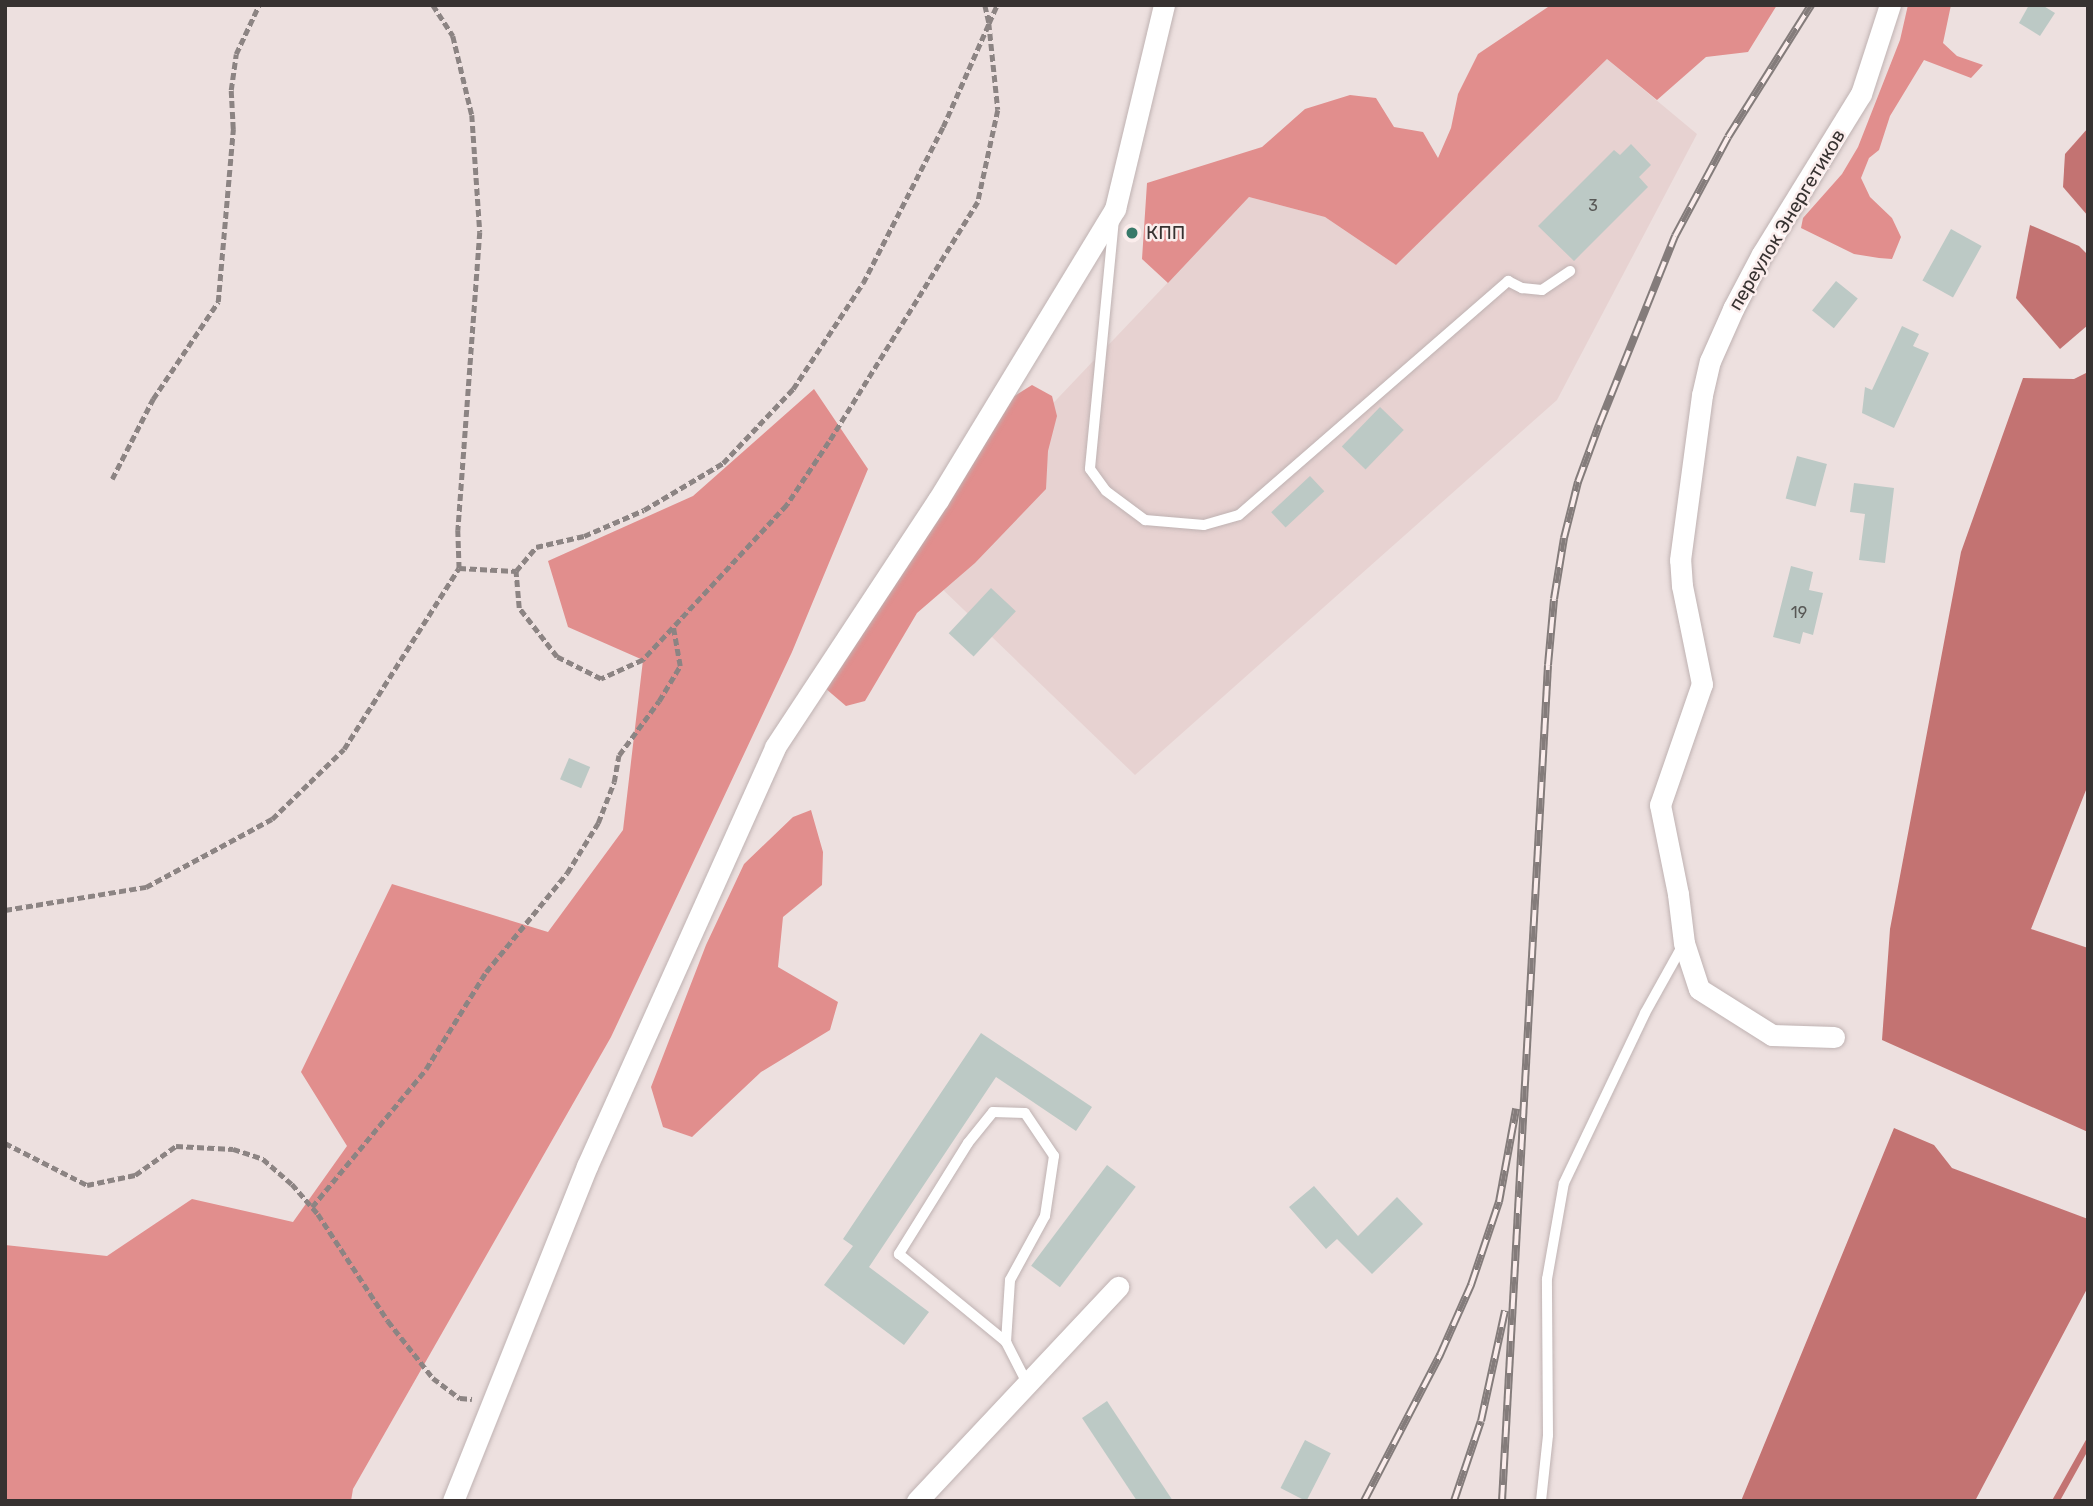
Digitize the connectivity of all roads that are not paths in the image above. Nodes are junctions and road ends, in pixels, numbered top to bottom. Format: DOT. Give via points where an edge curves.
graph roads {
  1 [pos="1164,5"];
  2 [pos="1890,5"];
  3 [pos="1115,209"];
  4 [pos="1570,271"];
  5 [pos="1684,943"];
  6 [pos="1833,1037"];
  7 [pos="1118,1287"];
  8 [pos="1006,1342"];
  9 [pos="1027,1384"];
  10 [pos="453,1501"];
  11 [pos="917,1501"];
  12 [pos="1541,1501"];
  1 -- 3 [label="street"];
  2 -- 5 [label="street, переулок Энергетиков" via="1861,94 1733,309 1717,341 1702,395 1680,560 1702,684 1660,805"];
  3 -- 4 [label="lane" via="1090,468 1106,491 1145,520 1204,525 1239,515 1508,281 1542,290"];
  3 -- 10 [label="street" via="938,500 775,747 587,1166"];
  5 -- 6 [label="street, переулок Энергетиков" via="1699,989 1772,1035"];
  5 -- 12 [label="lane" via="1645,1013 1564,1183 1547,1279 1548,1435"];
  7 -- 9 [label="street"];
  8 -- 8 [label="lane" via="899,1254 968,1143 993,1112 1025,1112 1054,1156 1045,1216 1010,1280"];
  8 -- 9 [label="lane"];
  9 -- 11 [label="street"];
}
